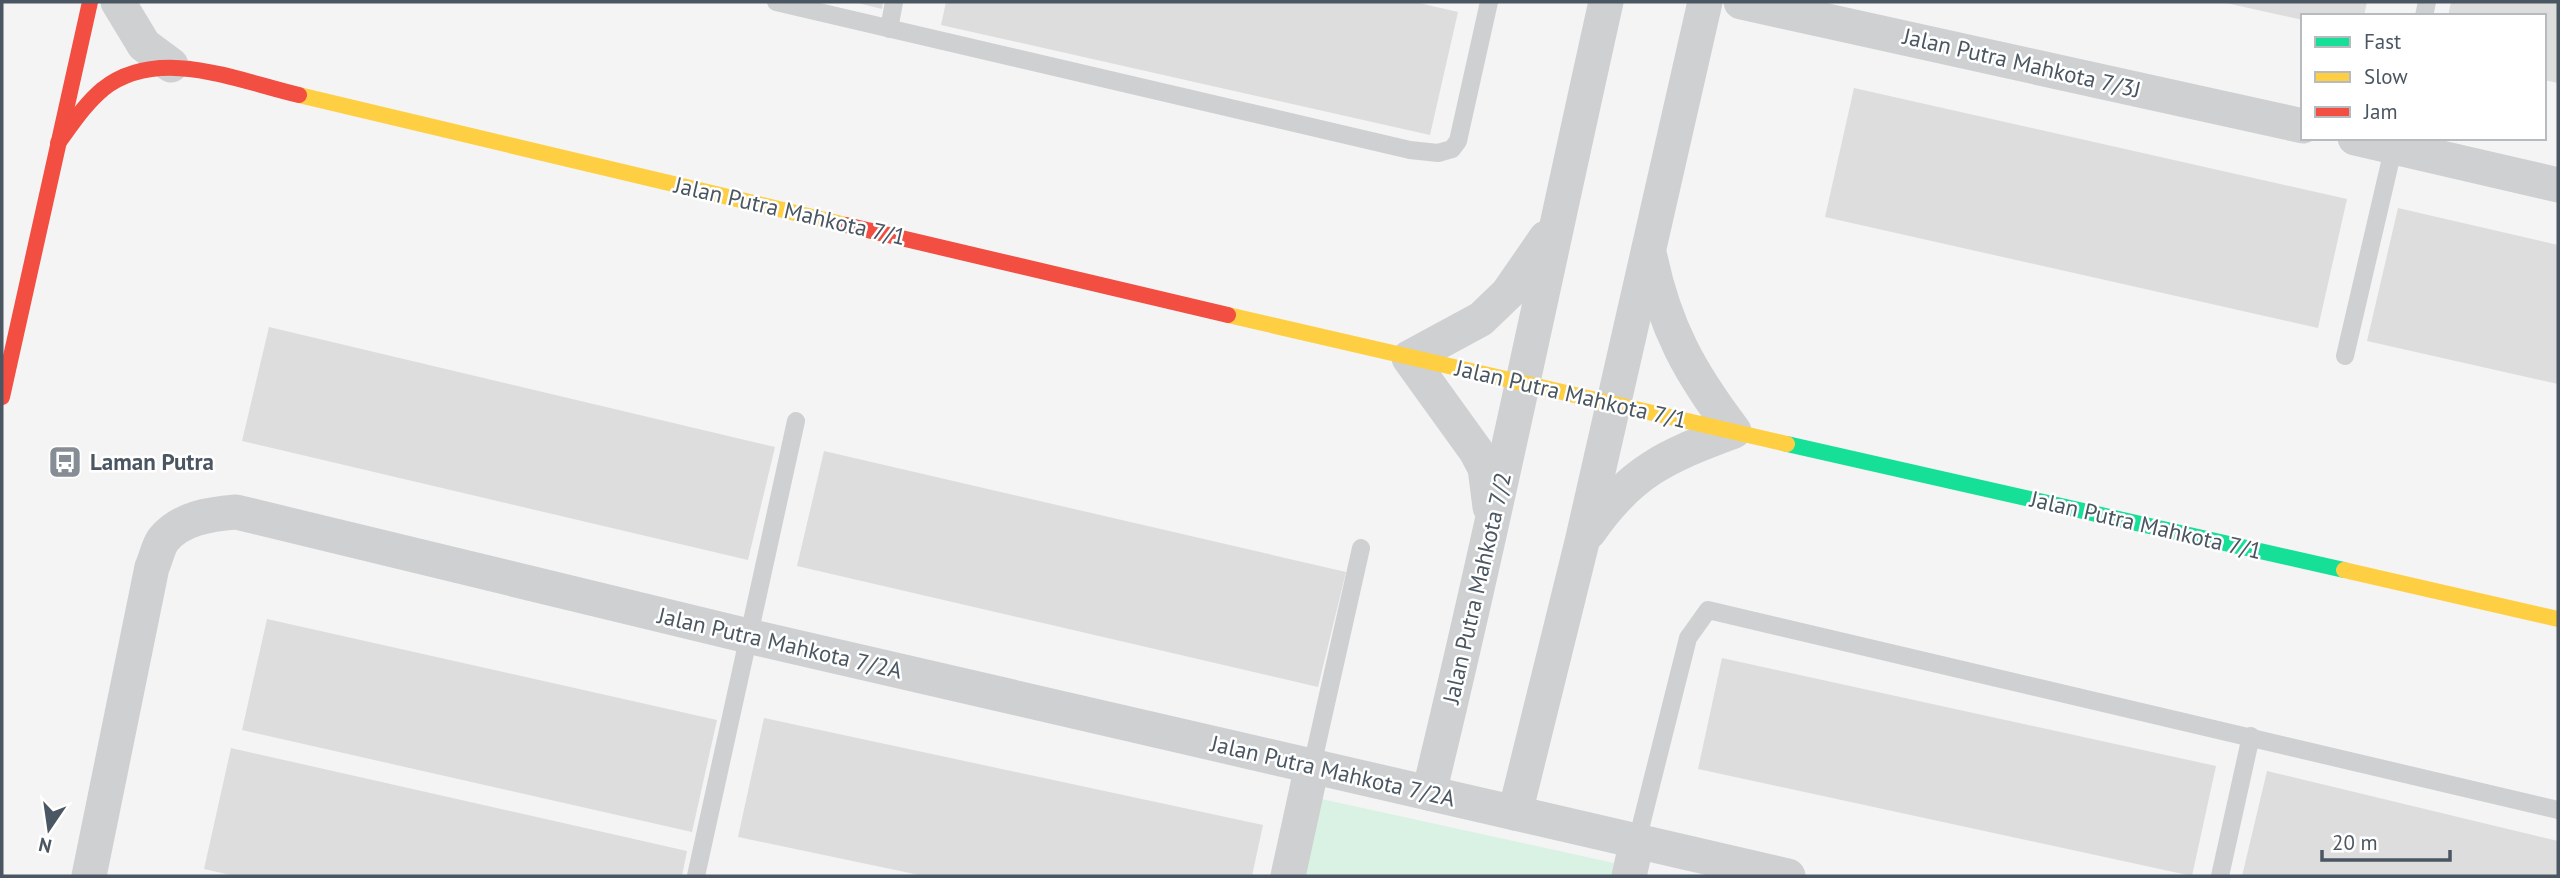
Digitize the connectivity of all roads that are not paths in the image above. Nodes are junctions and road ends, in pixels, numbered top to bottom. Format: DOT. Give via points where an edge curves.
graph roads {
  1 [pos="90,2"];
  2 [pos="118,2"];
  3 [pos="776,2"];
  4 [pos="894,2"];
  5 [pos="1489,2"];
  6 [pos="1606,2"];
  7 [pos="1705,2"];
  8 [pos="1741,2"];
  9 [pos="1830,10"];
  10 [pos="888,29"];
  11 [pos="171,65"];
  12 [pos="2301,126"];
  13 [pos="2371,140"];
  14 [pos="58,143"];
  15 [pos="2395,143"];
  16 [pos="2558,185"];
  17 [pos="1557,222"];
  18 [pos="1648,246"];
  19 [pos="2345,356"];
  20 [pos="1409,358"];
  21 [pos="1521,383"];
  22 [pos="2,397"];
  23 [pos="1611,404"];
  24 [pos="796,421"];
  25 [pos="1734,431"];
  26 [pos="1493,528"];
  27 [pos="1582,542"];
  28 [pos="1361,548"];
  29 [pos="2558,619"];
  30 [pos="748,636"];
  31 [pos="2251,736"];
  32 [pos="1312,766"];
  33 [pos="1429,793"];
  34 [pos="2558,810"];
  35 [pos="1515,813"];
  36 [pos="1637,841"];
  37 [pos="89,876"];
  38 [pos="696,876"];
  39 [pos="1288,876"];
  40 [pos="1629,876"];
  41 [pos="1788,876"];
  42 [pos="2220,876"];
  1 -- 14 [label="street"];
  2 -- 11 [label="street, Jalan Putra Mahkota 7/1" via="144,45"];
  3 -- 10 [label="lane"];
  4 -- 10 [label="lane"];
  5 -- 10 [label="lane" via="1458,141 1452,149 1438,153"];
  6 -- 17 [label="street, Jalan Putra Mahkota 7/2"];
  7 -- 18 [label="street"];
  8 -- 9 [label="street, Jalan Putra Mahkota 7/3J"];
  9 -- 12 [label="street, Jalan Putra Mahkota 7/3J"];
  11 -- 14 [label="street, Jalan Putra Mahkota 7/1" via="133,72 110,84 91,99"];
  11 -- 20 [label="street, Jalan Putra Mahkota 7/1"];
  13 -- 15 [label="street"];
  14 -- 22 [label="street"];
  15 -- 16 [label="street"];
  15 -- 19 [label="lane"];
  17 -- 20 [label="street" via="1508,293 1481,319"];
  17 -- 21 [label="street, Jalan Putra Mahkota 7/2"];
  18 -- 23 [label="street"];
  18 -- 25 [label="street, Jalan Putra Mahkota 7/1" via="1664,317 1686,361"];
  20 -- 21 [label="street, Jalan Putra Mahkota 7/1"];
  20 -- 26 [label="street, Jalan Putra Mahkota 7/1" via="1458,422 1485,468"];
  21 -- 23 [label="street, Jalan Putra Mahkota 7/1"];
  21 -- 26 [label="street, Jalan Putra Mahkota 7/2"];
  23 -- 25 [label="street, Jalan Putra Mahkota 7/1"];
  23 -- 27 [label="street"];
  24 -- 30 [label="lane"];
  25 -- 27 [label="street" via="1691,447 1630,482"];
  25 -- 29 [label="street, Jalan Putra Mahkota 7/1"];
  26 -- 33 [label="street, Jalan Putra Mahkota 7/2"];
  27 -- 35 [label="street"];
  28 -- 32 [label="lane"];
  30 -- 32 [label="street, Jalan Putra Mahkota 7/2A"];
  30 -- 37 [label="street, Jalan Putra Mahkota 7/2A" via="236,512 209,514 185,523 164,540 143,603"];
  30 -- 38 [label="lane"];
  31 -- 34 [label="lane"];
  31 -- 36 [label="lane" via="1709,610 1688,638"];
  31 -- 42 [label="lane"];
  32 -- 33 [label="street, Jalan Putra Mahkota 7/2A"];
  32 -- 39 [label="street"];
  33 -- 35 [label="street, Jalan Putra Mahkota 7/2A"];
  35 -- 36 [label="street, Jalan Putra Mahkota 7/2A"];
  36 -- 40 [label="street"];
  36 -- 41 [label="street, Jalan Putra Mahkota 7/2A"];
}
